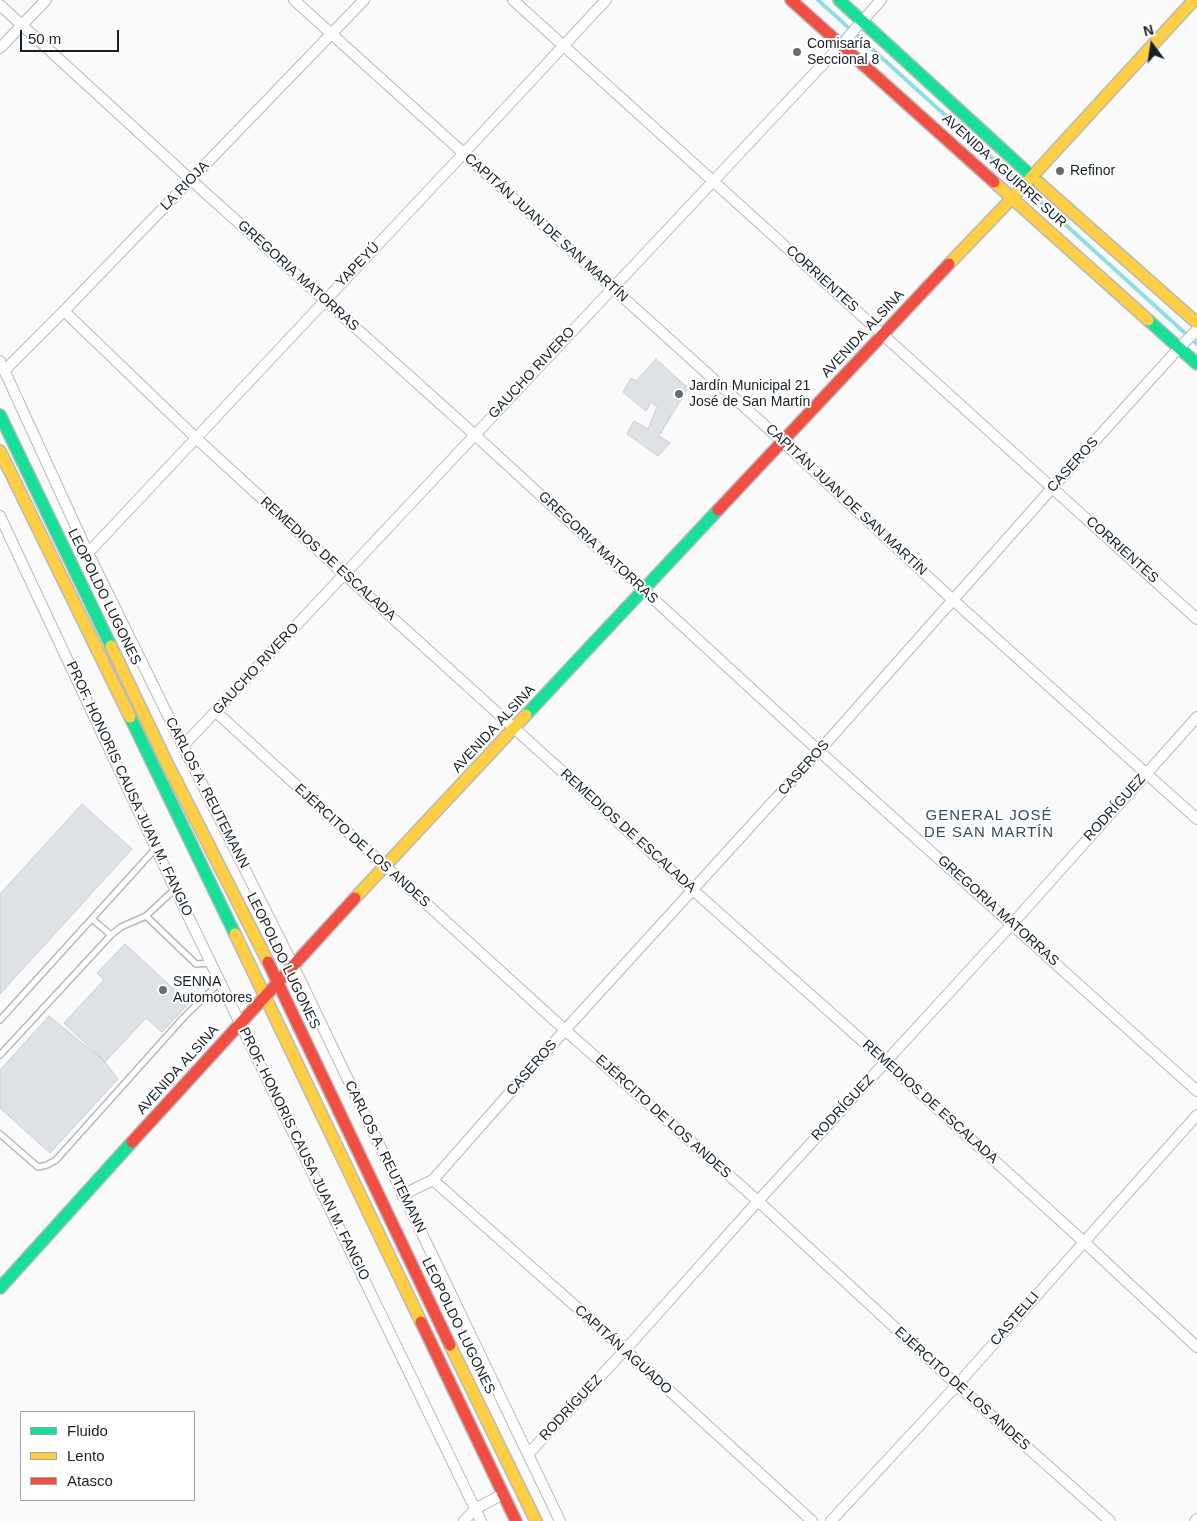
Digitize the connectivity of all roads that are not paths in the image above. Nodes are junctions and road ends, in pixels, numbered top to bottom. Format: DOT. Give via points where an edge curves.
graph roads {
  1 [pos="46,0"];
  2 [pos="294,0"];
  3 [pos="364,0"];
  4 [pos="513,0"];
  5 [pos="606,0"];
  6 [pos="790,0"];
  7 [pos="839,0"];
  8 [pos="881,0"];
  9 [pos="1194,0"];
  10 [pos="0,5"];
  11 [pos="859,23"];
  12 [pos="22,26"];
  13 [pos="331,33"];
  14 [pos="843,42"];
  15 [pos="564,46"];
  16 [pos="0,48"];
  17 [pos="464,154"];
  18 [pos="1030,179"];
  19 [pos="191,180"];
  20 [pos="714,180"];
  21 [pos="1014,197"];
  22 [pos="612,287"];
  23 [pos="325,300"];
  24 [pos="64,311"];
  25 [pos="1197,323"];
  26 [pos="1197,330"];
  27 [pos="882,334"];
  28 [pos="1179,348"];
  29 [pos="1197,364"];
  30 [pos="2,366"];
  31 [pos="0,415"];
  32 [pos="475,435"];
  33 [pos="196,438"];
  34 [pos="782,441"];
  35 [pos="0,451"];
  36 [pos="1053,487"];
  37 [pos="0,516"];
  38 [pos="88,552"];
  39 [pos="344,574"];
  40 [pos="644,591"];
  41 [pos="953,600"];
  42 [pos="1197,619"];
  43 [pos="216,712"];
  44 [pos="1197,717"];
  45 [pos="515,729"];
  46 [pos="183,746"];
  47 [pos="819,751"];
  48 [pos="1146,773"];
  49 [pos="1197,819"];
  50 [pos="156,847"];
  51 [pos="385,867"];
  52 [pos="175,889"];
  53 [pos="693,890"];
  54 [pos="146,916"];
  55 [pos="92,919"];
  56 [pos="1012,924"];
  57 [pos="111,935"];
  58 [pos="211,962"];
  59 [pos="293,965"];
  60 [pos="220,981"];
  61 [pos="278,982"];
  62 [pos="265,996"];
  63 [pos="0,1020"];
  64 [pos="240,1023"];
  65 [pos="565,1030"];
  66 [pos="0,1055"];
  67 [pos="886,1062"];
  68 [pos="1197,1091"];
  69 [pos="1197,1115"];
  70 [pos="0,1134"];
  71 [pos="433,1180"];
  72 [pos="402,1195"];
  73 [pos="758,1201"];
  74 [pos="1083,1241"];
  75 [pos="0,1288"];
  76 [pos="1197,1347"];
  77 [pos="625,1350"];
  78 [pos="957,1385"];
  79 [pos="528,1454"];
  80 [pos="504,1494"];
  81 [pos="475,1509"];
  82 [pos="464,1521"];
  83 [pos="481,1521"];
  84 [pos="516,1521"];
  85 [pos="536,1521"];
  86 [pos="560,1521"];
  87 [pos="812,1521"];
  88 [pos="831,1521"];
  89 [pos="1110,1521"];
  1 -- 12 [label="street"];
  2 -- 13 [label="street, CAPITÁN JUAN DE SAN MARTÍN"];
  3 -- 13 [label="street, LA RIOJA"];
  4 -- 15 [label="street, CORRIENTES"];
  5 -- 15 [label="street, YAPEYÚ"];
  6 -- 14 [label="main road, AVENIDA AGUIRRE SUR"];
  7 -- 11 [label="main road, AVENIDA AGUIRRE SUR"];
  8 -- 11 [label="street, GAUCHO RIVERO"];
  9 -- 18 [label="main road"];
  10 -- 12 [label="street, GREGORIA MATORRAS"];
  11 -- 14 [label="street, GAUCHO RIVERO"];
  11 -- 18 [label="main road, AVENIDA AGUIRRE SUR"];
  12 -- 16 [label="street"];
  12 -- 19 [label="street, GREGORIA MATORRAS"];
  13 -- 17 [label="street, CAPITÁN JUAN DE SAN MARTÍN"];
  13 -- 19 [label="street, LA RIOJA"];
  14 -- 20 [label="street, GAUCHO RIVERO"];
  14 -- 21 [label="main road, AVENIDA AGUIRRE SUR"];
  15 -- 17 [label="street, YAPEYÚ"];
  15 -- 20 [label="street, CORRIENTES"];
  17 -- 22 [label="street, CAPITÁN JUAN DE SAN MARTÍN"];
  17 -- 23 [label="street, YAPEYÚ"];
  18 -- 21 [label="main road, AVENIDA ALSINA"];
  18 -- 25 [label="main road, AVENIDA AGUIRRE SUR"];
  19 -- 23 [label="street, GREGORIA MATORRAS"];
  19 -- 24 [label="street, LA RIOJA"];
  20 -- 22 [label="street, GAUCHO RIVERO"];
  20 -- 27 [label="street, CORRIENTES"];
  21 -- 27 [label="main road, AVENIDA ALSINA"];
  21 -- 28 [label="main road, AVENIDA AGUIRRE SUR"];
  22 -- 32 [label="street, GAUCHO RIVERO"];
  22 -- 34 [label="street, CAPITÁN JUAN DE SAN MARTÍN"];
  23 -- 32 [label="street, GREGORIA MATORRAS"];
  23 -- 33 [label="street, YAPEYÚ"];
  24 -- 30 [label="street, LA RIOJA"];
  24 -- 33 [label="street, REMEDIOS DE ESCALADA"];
  26 -- 28 [label="street, CASEROS"];
  27 -- 34 [label="main road, AVENIDA ALSINA"];
  27 -- 36 [label="street, CORRIENTES"];
  28 -- 29 [label="main road, AVENIDA AGUIRRE SUR"];
  28 -- 36 [label="street, CASEROS"];
  30 -- 38 [label="street, CARLOS A. REUTEMANN"];
  31 -- 61 [label="main road, LEOPOLDO LUGONES" via="166,761"];
  32 -- 39 [label="street, GAUCHO RIVERO"];
  32 -- 40 [label="street, GREGORIA MATORRAS"];
  33 -- 38 [label="street, YAPEYÚ"];
  33 -- 39 [label="street, REMEDIOS DE ESCALADA"];
  34 -- 40 [label="main road, AVENIDA ALSINA"];
  34 -- 41 [label="street, CAPITÁN JUAN DE SAN MARTÍN"];
  35 -- 62 [label="main road"];
  36 -- 41 [label="street, CASEROS"];
  36 -- 42 [label="street, CORRIENTES"];
  37 -- 50 [label="street, PROF. HONORIS CAUSA JUAN M. FANGIO"];
  38 -- 46 [label="street, CARLOS A. REUTEMANN"];
  39 -- 43 [label="street, GAUCHO RIVERO"];
  39 -- 45 [label="street, REMEDIOS DE ESCALADA"];
  40 -- 45 [label="main road, AVENIDA ALSINA"];
  40 -- 47 [label="street, GREGORIA MATORRAS"];
  41 -- 47 [label="street, CASEROS"];
  41 -- 48 [label="street, CAPITÁN JUAN DE SAN MARTÍN"];
  43 -- 46 [label="street, GAUCHO RIVERO"];
  43 -- 51 [label="street, EJÉRCITO DE LOS ANDES"];
  44 -- 48 [label="street, RODRÍGUEZ"];
  45 -- 51 [label="main road, AVENIDA ALSINA"];
  45 -- 53 [label="street, REMEDIOS DE ESCALADA"];
  46 -- 59 [label="street, CARLOS A. REUTEMANN"];
  47 -- 53 [label="street, CASEROS"];
  47 -- 56 [label="street, GREGORIA MATORRAS"];
  48 -- 49 [label="street, CAPITÁN JUAN DE SAN MARTÍN"];
  48 -- 56 [label="street, RODRÍGUEZ"];
  50 -- 52 [label="street, PROF. HONORIS CAUSA JUAN M. FANGIO"];
  50 -- 55 [label="lane"];
  51 -- 59 [label="main road, AVENIDA ALSINA"];
  51 -- 65 [label="street, EJÉRCITO DE LOS ANDES"];
  52 -- 54 [label="lane"];
  52 -- 58 [label="street, PROF. HONORIS CAUSA JUAN M. FANGIO"];
  53 -- 65 [label="street, CASEROS"];
  53 -- 67 [label="street, REMEDIOS DE ESCALADA"];
  54 -- 57 [label="lane"];
  54 -- 58 [label="lane" via="196,964"];
  55 -- 57 [label="lane"];
  55 -- 63 [label="lane"];
  56 -- 67 [label="street, RODRÍGUEZ"];
  56 -- 68 [label="street, GREGORIA MATORRAS"];
  57 -- 66 [label="lane"];
  58 -- 60 [label="street, PROF. HONORIS CAUSA JUAN M. FANGIO"];
  59 -- 61 [label="main road, AVENIDA ALSINA"];
  59 -- 72 [label="street, CARLOS A. REUTEMANN"];
  60 -- 64 [label="street, PROF. HONORIS CAUSA JUAN M. FANGIO"];
  60 -- 70 [label="lane" via="56,1160 38,1167"];
  61 -- 62 [label="main road, AVENIDA ALSINA"];
  61 -- 85 [label="main road, LEOPOLDO LUGONES"];
  62 -- 64 [label="main road, AVENIDA ALSINA"];
  62 -- 80 [label="main road"];
  64 -- 75 [label="main road, AVENIDA ALSINA"];
  64 -- 81 [label="street, PROF. HONORIS CAUSA JUAN M. FANGIO"];
  65 -- 71 [label="street, CASEROS"];
  65 -- 73 [label="street, EJÉRCITO DE LOS ANDES"];
  67 -- 73 [label="street, RODRÍGUEZ"];
  67 -- 74 [label="street, REMEDIOS DE ESCALADA"];
  69 -- 74 [label="street, CASTELLI"];
  71 -- 72 [label="street, CASEROS"];
  71 -- 77 [label="street, CAPITÁN AGUADO"];
  72 -- 79 [label="street, CARLOS A. REUTEMANN"];
  73 -- 77 [label="street, RODRÍGUEZ"];
  73 -- 78 [label="street, EJÉRCITO DE LOS ANDES"];
  74 -- 76 [label="street, REMEDIOS DE ESCALADA"];
  74 -- 78 [label="street, CASTELLI"];
  77 -- 79 [label="street, RODRÍGUEZ"];
  77 -- 87 [label="street, CAPITÁN AGUADO"];
  78 -- 88 [label="street, CASTELLI"];
  78 -- 89 [label="street, EJÉRCITO DE LOS ANDES"];
  79 -- 86 [label="street, CARLOS A. REUTEMANN"];
  80 -- 81 [label="street"];
  80 -- 84 [label="main road"];
  81 -- 82 [label="street"];
  81 -- 83 [label="street, PROF. HONORIS CAUSA JUAN M. FANGIO"];
}
